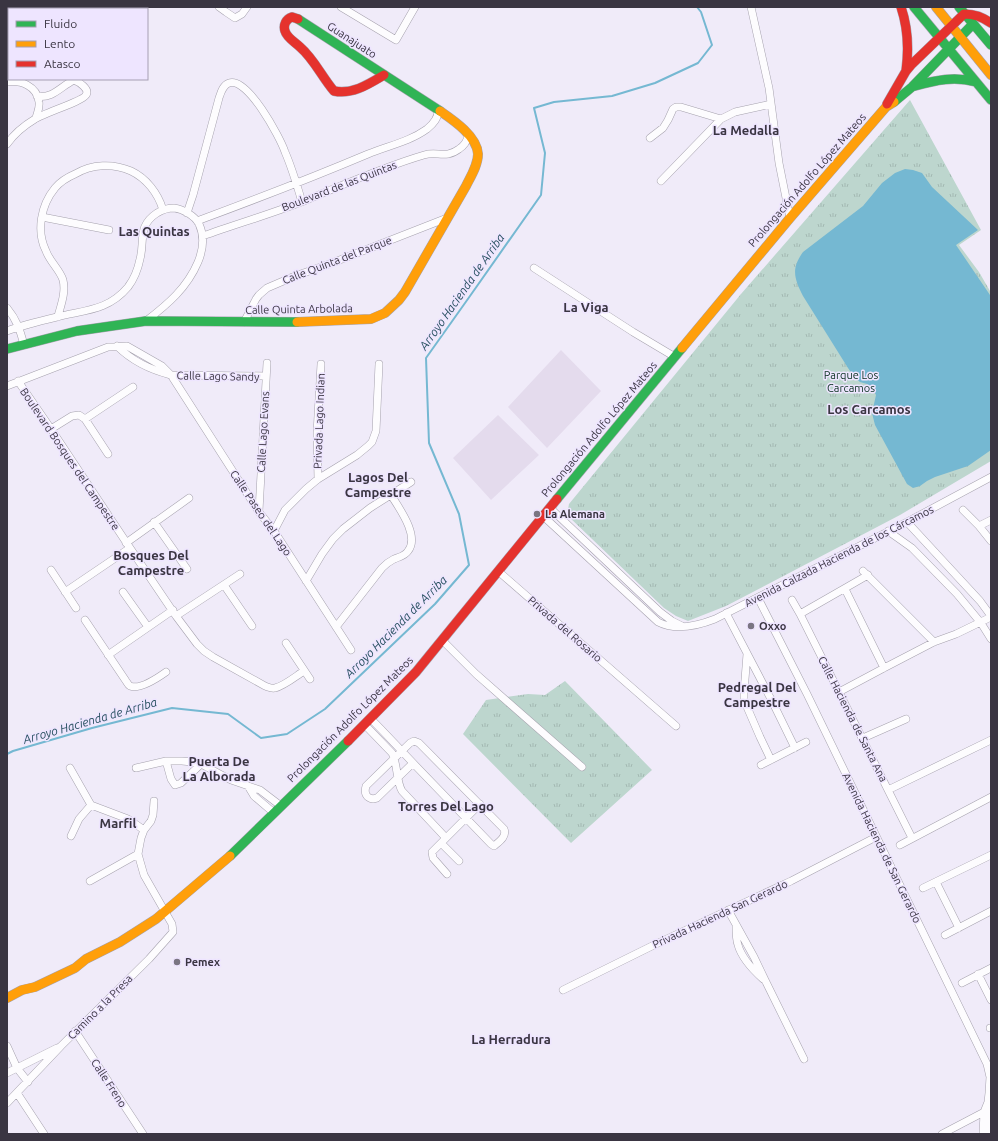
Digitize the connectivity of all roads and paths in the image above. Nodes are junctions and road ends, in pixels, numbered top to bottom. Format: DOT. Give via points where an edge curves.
graph roads {
  1 [pos="219,7"];
  2 [pos="247,7"];
  3 [pos="341,7"];
  4 [pos="415,7"];
  5 [pos="751,7"];
  6 [pos="901,7"];
  7 [pos="914,7"];
  8 [pos="936,7"];
  9 [pos="961,10"];
  10 [pos="991,23"];
  11 [pos="974,24"];
  12 [pos="951,25"];
  13 [pos="961,37"];
  14 [pos="939,38"];
  15 [pos="991,45"];
  16 [pos="950,50"];
  17 [pos="932,67"];
  18 [pos="909,68"];
  19 [pos="384,75"];
  20 [pos="991,75"];
  21 [pos="7,82"];
  22 [pos="976,82"];
  23 [pos="912,86"];
  24 [pos="37,96"];
  25 [pos="991,100"];
  26 [pos="771,104"];
  27 [pos="886,107"];
  28 [pos="438,109"];
  29 [pos="36,118"];
  30 [pos="721,119"];
  31 [pos="469,135"];
  32 [pos="650,138"];
  33 [pos="7,144"];
  34 [pos="661,181"];
  35 [pos="296,184"];
  36 [pos="302,202"];
  37 [pos="163,210"];
  38 [pos="186,213"];
  39 [pos="42,217"];
  40 [pos="447,218"];
  41 [pos="790,218"];
  42 [pos="197,221"];
  43 [pos="109,230"];
  44 [pos="203,236"];
  45 [pos="534,268"];
  46 [pos="7,308"];
  47 [pos="58,316"];
  48 [pos="146,321"];
  49 [pos="244,322"];
  50 [pos="19,327"];
  51 [pos="7,331"];
  52 [pos="24,344"];
  53 [pos="7,350"];
  54 [pos="675,357"];
  55 [pos="267,363"];
  56 [pos="321,364"];
  57 [pos="379,364"];
  58 [pos="171,375"];
  59 [pos="266,376"];
  60 [pos="18,381"];
  61 [pos="7,386"];
  62 [pos="133,387"];
  63 [pos="85,419"];
  64 [pos="52,429"];
  65 [pos="108,454"];
  66 [pos="991,477"];
  67 [pos="318,479"];
  68 [pos="411,482"];
  69 [pos="391,495"];
  70 [pos="189,498"];
  71 [pos="550,508"];
  72 [pos="963,510"];
  73 [pos="259,512"];
  74 [pos="543,516"];
  75 [pos="991,520"];
  76 [pos="154,522"];
  77 [pos="907,522"];
  78 [pos="979,526"];
  79 [pos="274,531"];
  80 [pos="888,531"];
  81 [pos="991,542"];
  82 [pos="128,545"];
  83 [pos="187,569"];
  84 [pos="51,570"];
  85 [pos="498,571"];
  86 [pos="240,574"];
  87 [pos="306,581"];
  88 [pos="224,585"];
  89 [pos="845,589"];
  90 [pos="65,592"];
  91 [pos="123,592"];
  92 [pos="758,598"];
  93 [pos="792,600"];
  94 [pos="76,608"];
  95 [pos="174,613"];
  96 [pos="726,613"];
  97 [pos="800,614"];
  98 [pos="991,616"];
  99 [pos="85,620"];
  100 [pos="981,623"];
  101 [pos="252,626"];
  102 [pos="684,626"];
  103 [pos="336,627"];
  104 [pos="148,628"];
  105 [pos="991,639"];
  106 [pos="442,640"];
  107 [pos="286,642"];
  108 [pos="934,642"];
  109 [pos="351,650"];
  110 [pos="747,654"];
  111 [pos="108,655"];
  112 [pos="884,668"];
  113 [pos="304,671"];
  114 [pos="166,672"];
  115 [pos="310,679"];
  116 [pos="839,692"];
  117 [pos="906,719"];
  118 [pos="368,722"];
  119 [pos="676,726"];
  120 [pos="863,738"];
  121 [pos="991,740"];
  122 [pos="806,742"];
  123 [pos="795,748"];
  124 [pos="402,751"];
  125 [pos="395,758"];
  126 [pos="771,760"];
  127 [pos="166,761"];
  128 [pos="413,763"];
  129 [pos="200,764"];
  130 [pos="761,765"];
  131 [pos="582,767"];
  132 [pos="70,768"];
  133 [pos="136,768"];
  134 [pos="399,777"];
  135 [pos="248,786"];
  136 [pos="888,790"];
  137 [pos="991,798"];
  138 [pos="154,801"];
  139 [pos="91,804"];
  140 [pos="480,804"];
  141 [pos="281,806"];
  142 [pos="274,813"];
  143 [pos="466,818"];
  144 [pos="144,830"];
  145 [pos="71,836"];
  146 [pos="876,837"];
  147 [pos="912,838"];
  148 [pos="444,840"];
  149 [pos="900,845"];
  150 [pos="138,854"];
  151 [pos="991,855"];
  152 [pos="459,861"];
  153 [pos="447,874"];
  154 [pos="90,881"];
  155 [pos="936,882"];
  156 [pos="923,888"];
  157 [pos="163,909"];
  158 [pos="728,910"];
  159 [pos="991,912"];
  160 [pos="736,924"];
  161 [pos="958,928"];
  162 [pos="945,935"];
  163 [pos="754,957"];
  164 [pos="747,962"];
  165 [pos="991,968"];
  166 [pos="978,974"];
  167 [pos="765,980"];
  168 [pos="962,983"];
  169 [pos="563,990"];
  170 [pos="7,998"];
  171 [pos="991,1000"];
  172 [pos="75,1031"];
  173 [pos="7,1046"];
  174 [pos="61,1046"];
  175 [pos="804,1059"];
  176 [pos="989,1064"];
  177 [pos="17,1068"];
  178 [pos="7,1073"];
  179 [pos="990,1077"];
  180 [pos="28,1082"];
  181 [pos="17,1093"];
  182 [pos="7,1104"];
  183 [pos="988,1111"];
  184 [pos="44,1134"];
  185 [pos="143,1134"];
  186 [pos="942,1134"];
  187 [pos="983,1134"];
  188 [pos="990,1134"];
  1 -- 2 [label="street" via="233,17 238,17"];
  3 -- 4 [label="street" via="396,40"];
  5 -- 26 [label="street"];
  6 -- 18 [label="main road" via="909,42"];
  7 -- 14 [label="main road"];
  8 -- 12 [label="main road"];
  9 -- 10 [label="main road" via="979,15"];
  9 -- 11 [label="main road"];
  9 -- 12 [label="main road"];
  11 -- 13 [label="main road, Prolongación Adolfo López Mateos"];
  11 -- 15 [label="main road"];
  12 -- 13 [label="main road"];
  12 -- 14 [label="main road"];
  13 -- 16 [label="main road, Prolongación Adolfo López Mateos"];
  13 -- 20 [label="main road"];
  14 -- 16 [label="main road"];
  14 -- 18 [label="main road"];
  16 -- 17 [label="main road, Prolongación Adolfo López Mateos"];
  16 -- 22 [label="main road"];
  17 -- 18 [label="main road"];
  17 -- 23 [label="main road, Prolongación Adolfo López Mateos"];
  18 -- 27 [label="main road"];
  19 -- 19 [label="main road, Guanajuato" via="351,91 339,94 334,92 307,55 286,34 285,23 291,18 296,18"];
  19 -- 28 [label="main road, Guanajuato"];
  21 -- 24 [label="street" via="24,83 32,88"];
  22 -- 23 [label="main road" via="955,78"];
  22 -- 25 [label="main road"];
  23 -- 27 [label="main road, Prolongación Adolfo López Mateos"];
  24 -- 29 [label="street" via="39,103"];
  24 -- 29 [label="street" via="48,96 74,80 87,92 81,100"];
  26 -- 30 [label="street" via="736,112"];
  26 -- 41 [label="street"];
  27 -- 41 [label="main road, Prolongación Adolfo López Mateos"];
  28 -- 31 [label="main road, Guanajuato"];
  28 -- 35 [label="street, Boulevard de las Quintas" via="439,114 431,125 410,139"];
  29 -- 33 [label="street"];
  30 -- 32 [label="street" via="676,107 663,128"];
  30 -- 34 [label="street"];
  31 -- 36 [label="street, Boulevard de las Quintas" via="465,145 453,153 416,157"];
  31 -- 40 [label="main road, Calle Quinta Arbolada" via="476,145 478,159 472,175"];
  35 -- 36 [label="street"];
  35 -- 38 [label="street" via="285,150 268,119 240,84 230,82 222,88"];
  35 -- 42 [label="street, Boulevard de las Quintas"];
  36 -- 44 [label="street, Boulevard de las Quintas"];
  37 -- 38 [label="street" via="173,208"];
  37 -- 39 [label="street" via="157,194 141,177 118,166 108,165 81,170 56,187 46,203"];
  37 -- 47 [label="street" via="147,221 141,258 128,287 104,306"];
  38 -- 42 [label="street"];
  39 -- 43 [label="street"];
  39 -- 47 [label="street" via="43,243 63,280 64,288"];
  40 -- 49 [label="street, Calle Quinta del Parque" via="267,288 256,299"];
  40 -- 49 [label="main road, Calle Quinta Arbolada" via="405,292 392,307 378,317 315,322"];
  41 -- 54 [label="main road, Prolongación Adolfo López Mateos"];
  42 -- 44 [label="street"];
  44 -- 48 [label="street" via="201,254 188,281 169,303"];
  45 -- 54 [label="street"];
  46 -- 50 [label="street"];
  47 -- 50 [label="street"];
  48 -- 49 [label="main road, Calle Quinta Arbolada"];
  48 -- 52 [label="main road, Calle Quinta Arbolada" via="77,331"];
  50 -- 51 [label="street"];
  50 -- 52 [label="street"];
  52 -- 53 [label="main road, Calle Quinta Arbolada"];
  54 -- 71 [label="main road, Prolongación Adolfo López Mateos"];
  55 -- 59 [label="street, Calle Lago Evans"];
  56 -- 67 [label="street, Privada Lago Indian" via="317,433"];
  57 -- 67 [label="street" via="376,431 372,442 357,455"];
  58 -- 59 [label="street, Calle Lago Sandy"];
  58 -- 60 [label="street, Calle Paseo del Lago" via="153,360 127,346 117,346 99,349"];
  58 -- 73 [label="street, Calle Paseo del Lago"];
  59 -- 73 [label="street, Calle Lago Evans"];
  60 -- 61 [label="street"];
  60 -- 64 [label="street, Boulevard Bosques del Campestre"];
  62 -- 63 [label="street"];
  63 -- 64 [label="street" via="80,415 72,416"];
  63 -- 65 [label="street"];
  64 -- 82 [label="street, Boulevard Bosques del Campestre"];
  66 -- 77 [label="street, Avenida Calzada Hacienda de los Cárcamos"];
  67 -- 79 [label="street" via="285,510"];
  68 -- 69 [label="street"];
  69 -- 87 [label="street" via="356,519 333,539"];
  69 -- 103 [label="street" via="407,522 411,537 410,548 404,555 382,568"];
  70 -- 76 [label="street"];
  71 -- 74 [label="main road, Prolongación Adolfo López Mateos"];
  71 -- 102 [label="street" via="660,612"];
  72 -- 78 [label="street"];
  73 -- 79 [label="street, Calle Paseo del Lago"];
  74 -- 85 [label="main road, Prolongación Adolfo López Mateos"];
  74 -- 102 [label="street, Avenida Calzada Hacienda de los Cárcamos" via="658,622 665,626"];
  75 -- 78 [label="street"];
  76 -- 82 [label="street"];
  76 -- 83 [label="street"];
  77 -- 80 [label="street, Avenida Calzada Hacienda de los Cárcamos"];
  77 -- 98 [label="street"];
  78 -- 81 [label="street"];
  79 -- 87 [label="street, Calle Paseo del Lago"];
  80 -- 92 [label="street, Avenida Calzada Hacienda de los Cárcamos"];
  80 -- 100 [label="street" via="912,548"];
  82 -- 90 [label="street"];
  82 -- 95 [label="street, Boulevard Bosques del Campestre"];
  84 -- 90 [label="street"];
  85 -- 106 [label="main road, Prolongación Adolfo López Mateos"];
  85 -- 119 [label="street, Privada del Rosario"];
  86 -- 88 [label="street"];
  87 -- 103 [label="street, Calle Paseo del Lago"];
  88 -- 95 [label="street"];
  88 -- 101 [label="street"];
  89 -- 97 [label="street"];
  89 -- 108 [label="street" via="866,573"];
  89 -- 112 [label="street"];
  90 -- 94 [label="street"];
  91 -- 104 [label="street"];
  92 -- 96 [label="street, Avenida Calzada Hacienda de los Cárcamos"];
  92 -- 146 [label="street, Avenida Hacienda de San Gerardo"];
  93 -- 97 [label="street, Calle Hacienda de Santa Ana"];
  95 -- 104 [label="street"];
  95 -- 113 [label="street, Boulevard Bosques del Campestre" via="204,651 265,686 276,688"];
  96 -- 102 [label="street, Avenida Calzada Hacienda de los Cárcamos" via="700,624"];
  96 -- 110 [label="street"];
  97 -- 116 [label="street, Calle Hacienda de Santa Ana"];
  98 -- 100 [label="street"];
  99 -- 111 [label="street"];
  100 -- 105 [label="street"];
  100 -- 108 [label="street"];
  103 -- 109 [label="street, Calle Paseo del Lago"];
  104 -- 111 [label="street"];
  106 -- 118 [label="main road, Prolongación Adolfo López Mateos" via="416,672"];
  106 -- 131 [label="street" via="476,674"];
  107 -- 113 [label="street"];
  108 -- 112 [label="street"];
  110 -- 123 [label="street"];
  110 -- 126 [label="street" via="744,700"];
  111 -- 114 [label="street" via="130,686 140,686"];
  112 -- 116 [label="street"];
  113 -- 115 [label="street"];
  116 -- 120 [label="street, Calle Hacienda de Santa Ana"];
  117 -- 120 [label="street"];
  118 -- 124 [label="street"];
  118 -- 125 [label="street"];
  118 -- 141 [label="main road, Prolongación Adolfo López Mateos"];
  120 -- 136 [label="street, Calle Hacienda de Santa Ana"];
  121 -- 136 [label="street"];
  122 -- 123 [label="street"];
  123 -- 126 [label="street"];
  124 -- 125 [label="street"];
  124 -- 128 [label="street"];
  124 -- 140 [label="street" via="414,741 419,743"];
  125 -- 134 [label="street"];
  125 -- 134 [label="street" via="366,786 365,793 373,799 377,798"];
  126 -- 130 [label="street"];
  127 -- 129 [label="street"];
  127 -- 129 [label="street" via="175,784 181,783"];
  127 -- 133 [label="street"];
  128 -- 134 [label="street"];
  128 -- 143 [label="street"];
  129 -- 135 [label="street"];
  132 -- 139 [label="street"];
  134 -- 148 [label="street" via="402,791"];
  135 -- 141 [label="street" via="260,790"];
  135 -- 142 [label="street" via="254,796"];
  136 -- 147 [label="street, Calle Hacienda de Santa Ana"];
  137 -- 147 [label="street"];
  138 -- 144 [label="street" via="151,821"];
  139 -- 144 [label="street" via="128,819"];
  139 -- 145 [label="street" via="79,818"];
  140 -- 143 [label="street"];
  140 -- 143 [label="street" via="504,829 505,835 494,846"];
  141 -- 142 [label="main road, Prolongación Adolfo López Mateos"];
  142 -- 157 [label="main road, Prolongación Adolfo López Mateos" via="224,862"];
  143 -- 148 [label="street"];
  144 -- 150 [label="street"];
  146 -- 158 [label="street, Privada Hacienda San Gerardo"];
  146 -- 176 [label="street, Avenida Hacienda de San Gerardo"];
  147 -- 149 [label="street"];
  148 -- 152 [label="street"];
  148 -- 153 [label="street" via="432,855"];
  150 -- 154 [label="street"];
  150 -- 157 [label="street" via="144,875"];
  151 -- 155 [label="street"];
  155 -- 156 [label="street"];
  155 -- 161 [label="street"];
  157 -- 170 [label="main road, Prolongación Adolfo López Mateos" via="156,919 120,942 30,983"];
  157 -- 172 [label="street, Camino a la Presa" via="172,924 173,932"];
  158 -- 160 [label="street"];
  158 -- 169 [label="street, Privada Hacienda San Gerardo"];
  159 -- 161 [label="street"];
  160 -- 163 [label="street"];
  160 -- 164 [label="street" via="738,947"];
  161 -- 162 [label="street"];
  163 -- 164 [label="street"];
  163 -- 167 [label="street"];
  164 -- 167 [label="street"];
  165 -- 166 [label="street"];
  166 -- 168 [label="street"];
  166 -- 171 [label="street"];
  167 -- 175 [label="street"];
  172 -- 174 [label="street, Camino a la Presa"];
  172 -- 185 [label="street, Calle Freno"];
  173 -- 177 [label="street"];
  174 -- 177 [label="street"];
  174 -- 180 [label="street, Camino a la Presa"];
  176 -- 179 [label="street, Avenida Hacienda de San Gerardo"];
  177 -- 178 [label="street"];
  177 -- 180 [label="street"];
  179 -- 183 [label="street, Avenida Hacienda de San Gerardo"];
  180 -- 181 [label="street, Camino a la Presa"];
  181 -- 182 [label="street, Camino a la Presa"];
  181 -- 184 [label="street"];
  183 -- 186 [label="street"];
  183 -- 187 [label="street"];
  183 -- 188 [label="street"];
}
